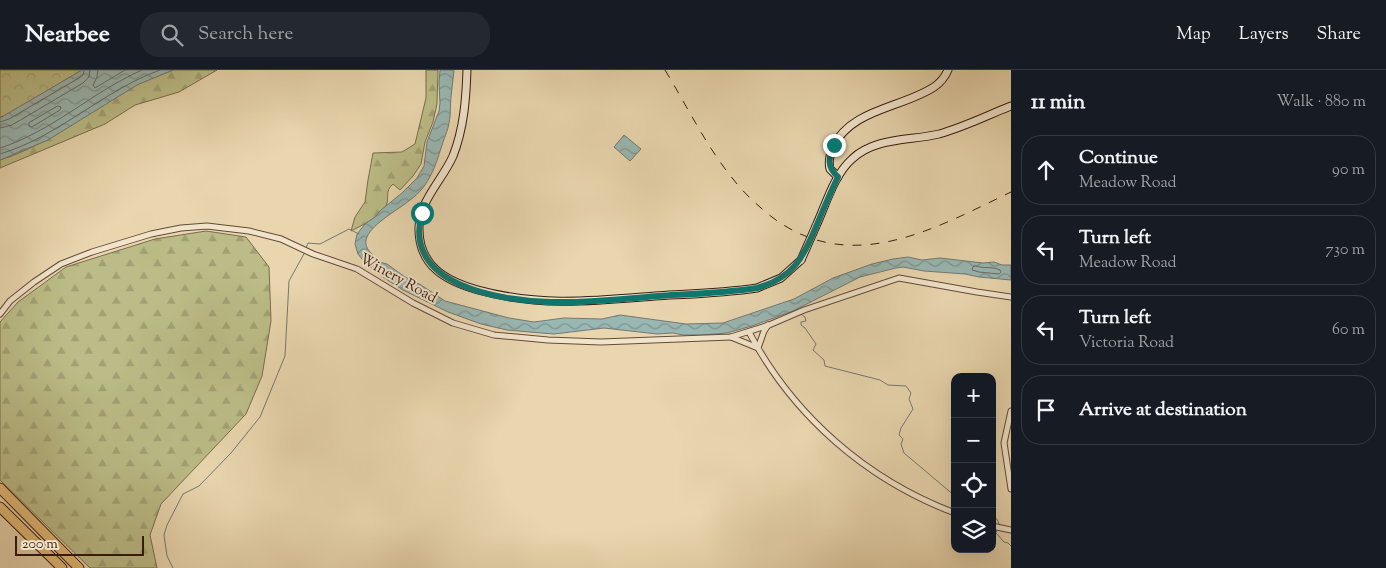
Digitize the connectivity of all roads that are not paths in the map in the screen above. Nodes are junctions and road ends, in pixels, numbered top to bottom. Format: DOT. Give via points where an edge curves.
graph roads {
  1 [pos="467,70"];
  2 [pos="948,70"];
  3 [pos="1011,106"];
  4 [pos="838,177"];
  5 [pos="1011,297"];
  6 [pos="0,314"];
  7 [pos="768,325"];
  8 [pos="749,332"];
  9 [pos="731,337"];
  10 [pos="758,348"];
  11 [pos="1011,411"];
  12 [pos="0,488"];
  13 [pos="1011,489"];
  14 [pos="0,508"];
  15 [pos="951,511"];
  16 [pos="996,527"];
  17 [pos="1010,530"];
  18 [pos="62,568"];
  19 [pos="79,568"];
  1 -- 4 [label="main road, bridge" via="459,138 448,166 425,205 419,227 427,258 438,272 450,280 485,292 520,300 551,302 757,288 781,278 800,260"];
  2 -- 4 [label="main road" via="929,91 847,129 837,141 830,158 830,169"];
  3 -- 4 [label="main road" via="941,133 874,145 852,158"];
  5 -- 7 [label="street, Winery Road" via="899,278"];
  6 -- 9 [label="street, Winery Road" via="10,301 61,264 151,234 207,226 281,239 357,269 452,323 494,335 601,342"];
  7 -- 8 [label="street, Winery Road"];
  7 -- 10 [label="street"];
  8 -- 9 [label="street, Winery Road"];
  8 -- 10 [label="street"];
  9 -- 10 [label="street"];
  10 -- 15 [label="street" via="809,418 834,441 896,485"];
  11 -- 13 [label="street" via="1004,443"];
  12 -- 19 [label="highway"];
  14 -- 18 [label="highway"];
  16 -- 17 [label="street"];
}
